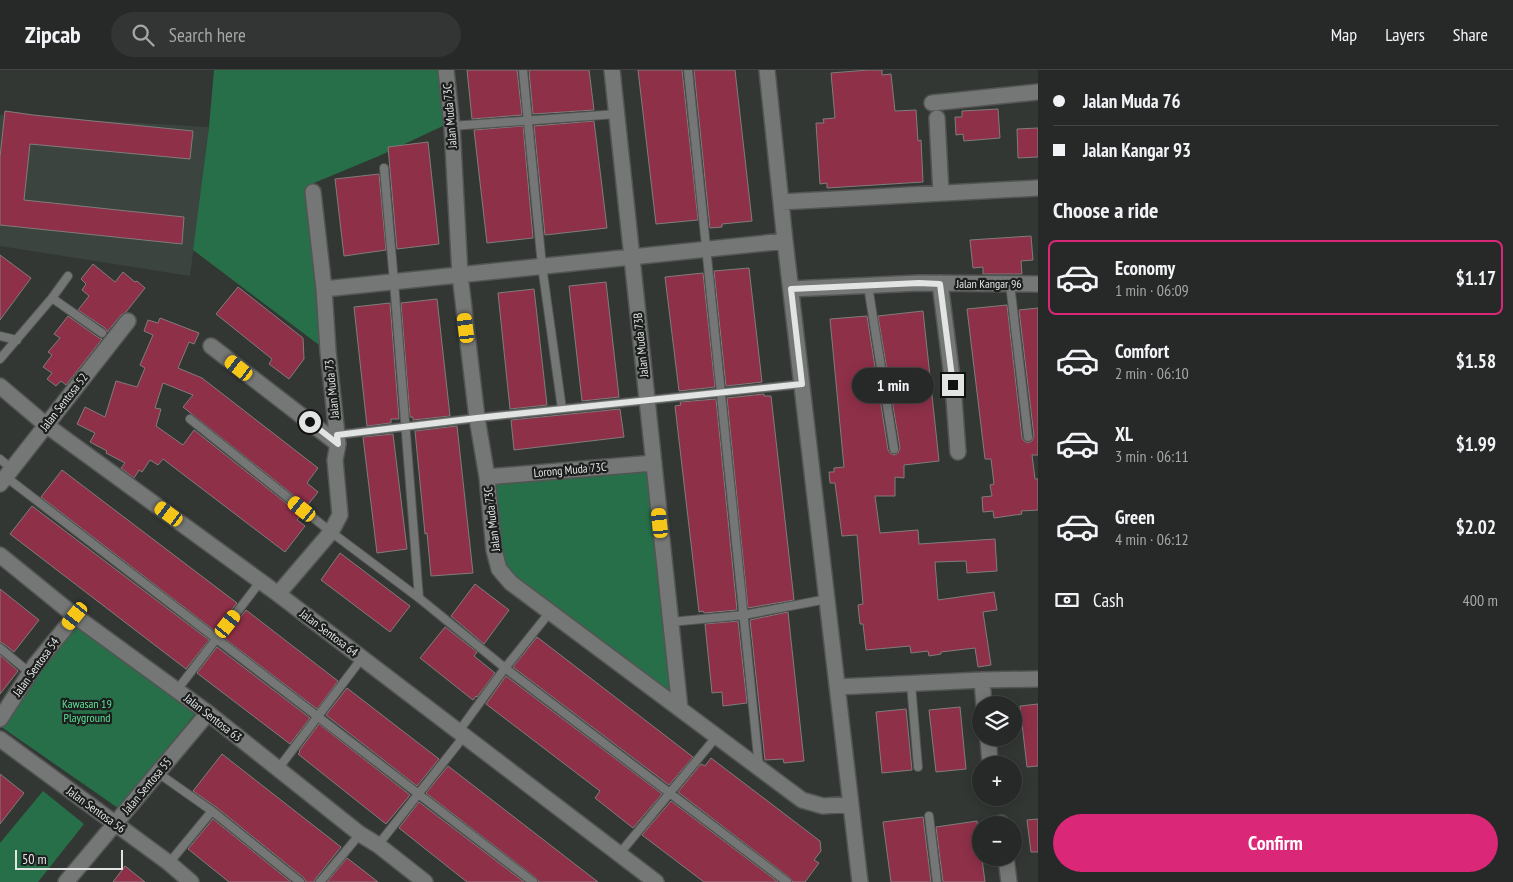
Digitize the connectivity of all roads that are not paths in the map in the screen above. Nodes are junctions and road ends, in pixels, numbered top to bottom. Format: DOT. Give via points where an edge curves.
graph roads {
  1 [pos="446,70"];
  2 [pos="523,70"];
  3 [pos="612,70"];
  4 [pos="688,70"];
  5 [pos="767,70"];
  6 [pos="1038,92"];
  7 [pos="932,102"];
  8 [pos="616,114"];
  9 [pos="937,118"];
  10 [pos="528,121"];
  11 [pos="452,126"];
  12 [pos="384,168"];
  13 [pos="1038,188"];
  14 [pos="313,192"];
  15 [pos="941,193"];
  16 [pos="781,202"];
  17 [pos="785,240"];
  18 [pos="706,249"];
  19 [pos="632,257"];
  20 [pos="542,266"];
  21 [pos="460,275"];
  22 [pos="68,276"];
  23 [pos="394,282"];
  24 [pos="940,284"];
  25 [pos="1010,284"];
  26 [pos="1038,284"];
  27 [pos="868,286"];
  28 [pos="324,289"];
  29 [pos="791,289"];
  30 [pos="52,298"];
  31 [pos="128,321"];
  32 [pos="102,333"];
  33 [pos="0,336"];
  34 [pos="17,340"];
  35 [pos="211,346"];
  36 [pos="0,359"];
  37 [pos="802,384"];
  38 [pos="0,386"];
  39 [pos="720,392"];
  40 [pos="647,401"];
  41 [pos="562,409"];
  42 [pos="477,418"];
  43 [pos="190,419"];
  44 [pos="46,425"];
  45 [pos="406,427"];
  46 [pos="1028,437"];
  47 [pos="337,439"];
  48 [pos="894,449"];
  49 [pos="958,452"];
  50 [pos="654,463"];
  51 [pos="4,472"];
  52 [pos="487,477"];
  53 [pos="331,532"];
  54 [pos="0,555"];
  55 [pos="260,582"];
  56 [pos="278,594"];
  57 [pos="419,598"];
  58 [pos="827,600"];
  59 [pos="550,612"];
  60 [pos="744,615"];
  61 [pos="75,616"];
  62 [pos="671,622"];
  63 [pos="216,639"];
  64 [pos="0,648"];
  65 [pos="362,658"];
  66 [pos="505,668"];
  67 [pos="30,672"];
  68 [pos="982,680"];
  69 [pos="1038,680"];
  70 [pos="911,684"];
  71 [pos="837,687"];
  72 [pos="176,690"];
  73 [pos="983,696"];
  74 [pos="680,709"];
  75 [pos="208,713"];
  76 [pos="318,716"];
  77 [pos="0,719"];
  78 [pos="462,733"];
  79 [pos="717,736"];
  80 [pos="0,739"];
  81 [pos="918,767"];
  82 [pos="759,768"];
  83 [pos="278,769"];
  84 [pos="158,773"];
  85 [pos="669,794"];
  86 [pos="419,795"];
  87 [pos="851,804"];
  88 [pos="212,811"];
  89 [pos="929,816"];
  90 [pos="115,825"];
  91 [pos="360,834"];
  92 [pos="378,845"];
  93 [pos="620,853"];
  94 [pos="168,863"];
  95 [pos="1007,866"];
  96 [pos="70,881"];
  97 [pos="191,882"];
  98 [pos="300,882"];
  99 [pos="320,882"];
  100 [pos="425,882"];
  101 [pos="534,882"];
  102 [pos="656,882"];
  103 [pos="787,882"];
  104 [pos="860,882"];
  105 [pos="937,882"];
  106 [pos="1009,882"];
  1 -- 11 [label="street, Jalan Muda 73C"];
  2 -- 10 [label="lane"];
  3 -- 8 [label="street, Jalan Muda 73B"];
  4 -- 18 [label="lane"];
  5 -- 16 [label="street"];
  6 -- 7 [label="street"];
  8 -- 10 [label="lane"];
  8 -- 19 [label="street, Jalan Muda 73B"];
  9 -- 15 [label="street"];
  10 -- 11 [label="lane"];
  10 -- 20 [label="lane"];
  11 -- 21 [label="street, Jalan Muda 73C"];
  12 -- 23 [label="lane"];
  13 -- 15 [label="street"];
  14 -- 28 [label="street, Jalan Muda 73"];
  15 -- 16 [label="street"];
  16 -- 17 [label="street"];
  17 -- 18 [label="street"];
  17 -- 29 [label="street"];
  18 -- 19 [label="street"];
  18 -- 39 [label="lane"];
  19 -- 20 [label="street"];
  19 -- 40 [label="street, Jalan Muda 73B"];
  20 -- 21 [label="street"];
  20 -- 41 [label="lane"];
  21 -- 23 [label="street"];
  21 -- 42 [label="street, Jalan Muda 73C"];
  22 -- 30 [label="lane"];
  23 -- 28 [label="street"];
  23 -- 45 [label="lane"];
  24 -- 25 [label="street, Jalan Kangar 96"];
  24 -- 27 [label="street, Jalan Kangar 96"];
  24 -- 49 [label="street"];
  25 -- 26 [label="street, Jalan Kangar 96"];
  25 -- 46 [label="lane"];
  27 -- 29 [label="street, Jalan Kangar 96"];
  27 -- 48 [label="lane"];
  28 -- 47 [label="street, Jalan Muda 73"];
  29 -- 37 [label="street"];
  30 -- 32 [label="lane"];
  30 -- 34 [label="lane"];
  31 -- 44 [label="street, Jalan Sentosa 52"];
  33 -- 34 [label="lane"];
  34 -- 36 [label="lane"];
  35 -- 47 [label="street"];
  37 -- 39 [label="lane"];
  37 -- 58 [label="street"];
  38 -- 44 [label="street, Jalan Sentosa 64"];
  39 -- 40 [label="lane"];
  39 -- 60 [label="lane"];
  40 -- 41 [label="lane"];
  40 -- 50 [label="street, Jalan Muda 73B"];
  41 -- 42 [label="lane"];
  42 -- 45 [label="lane"];
  42 -- 52 [label="street, Jalan Muda 73C"];
  43 -- 53 [label="lane"];
  44 -- 51 [label="street, Jalan Sentosa 52"];
  44 -- 55 [label="street, Jalan Sentosa 64"];
  45 -- 47 [label="lane"];
  45 -- 57 [label="lane"];
  47 -- 53 [label="street, Jalan Muda 73" via="335,460 340,515"];
  50 -- 52 [label="street, Lorong Muda 73C"];
  50 -- 62 [label="street, Jalan Muda 73B"];
  51 -- 63 [label="lane"];
  52 -- 59 [label="street, Jalan Muda 73C" via="494,550 499,569 511,583"];
  53 -- 56 [label="street, Jalan Muda 73"];
  53 -- 57 [label="lane"];
  54 -- 61 [label="street, Jalan Sentosa 63"];
  55 -- 56 [label="street, Jalan Sentosa 64"];
  55 -- 63 [label="lane"];
  56 -- 65 [label="street, Jalan Sentosa 64"];
  57 -- 66 [label="lane"];
  58 -- 60 [label="lane"];
  58 -- 71 [label="street"];
  59 -- 66 [label="lane"];
  59 -- 74 [label="street, Jalan Muda 73C"];
  60 -- 62 [label="lane"];
  60 -- 82 [label="lane"];
  61 -- 67 [label="street, Jalan Sentosa 54"];
  61 -- 72 [label="street, Jalan Sentosa 63"];
  62 -- 74 [label="street, Jalan Muda 73B"];
  63 -- 72 [label="lane"];
  63 -- 76 [label="lane"];
  64 -- 67 [label="lane"];
  65 -- 76 [label="lane"];
  65 -- 78 [label="street, Jalan Sentosa 64"];
  66 -- 78 [label="lane"];
  66 -- 85 [label="lane"];
  67 -- 77 [label="street, Jalan Sentosa 54"];
  68 -- 69 [label="street"];
  68 -- 70 [label="street"];
  68 -- 73 [label="street"];
  70 -- 71 [label="street"];
  70 -- 81 [label="lane"];
  71 -- 87 [label="street"];
  72 -- 75 [label="street, Jalan Sentosa 63"];
  74 -- 79 [label="street, Jalan Muda 73C"];
  75 -- 83 [label="street, Jalan Sentosa 63"];
  75 -- 84 [label="street, Jalan Sentosa 55"];
  76 -- 83 [label="lane"];
  76 -- 86 [label="lane"];
  78 -- 86 [label="lane"];
  78 -- 93 [label="street, Jalan Sentosa 64"];
  79 -- 82 [label="street, Jalan Muda 73C"];
  79 -- 85 [label="lane"];
  80 -- 90 [label="street, Jalan Sentosa 56"];
  82 -- 87 [label="street, Jalan Muda 73C" via="802,800 823,806"];
  83 -- 91 [label="street, Jalan Sentosa 63"];
  84 -- 88 [label="lane"];
  84 -- 90 [label="street, Jalan Sentosa 55"];
  85 -- 93 [label="lane"];
  85 -- 103 [label="lane"];
  86 -- 92 [label="lane"];
  86 -- 101 [label="lane"];
  87 -- 104 [label="street"];
  88 -- 94 [label="lane"];
  88 -- 98 [label="lane"];
  89 -- 105 [label="lane"];
  90 -- 94 [label="street, Jalan Sentosa 56"];
  90 -- 96 [label="street, Jalan Sentosa 55"];
  91 -- 92 [label="street, Jalan Sentosa 63"];
  91 -- 99 [label="lane"];
  92 -- 100 [label="street, Jalan Sentosa 63"];
  93 -- 102 [label="street, Jalan Sentosa 64"];
  94 -- 97 [label="street, Jalan Sentosa 56"];
  95 -- 106 [label="street"];
}
